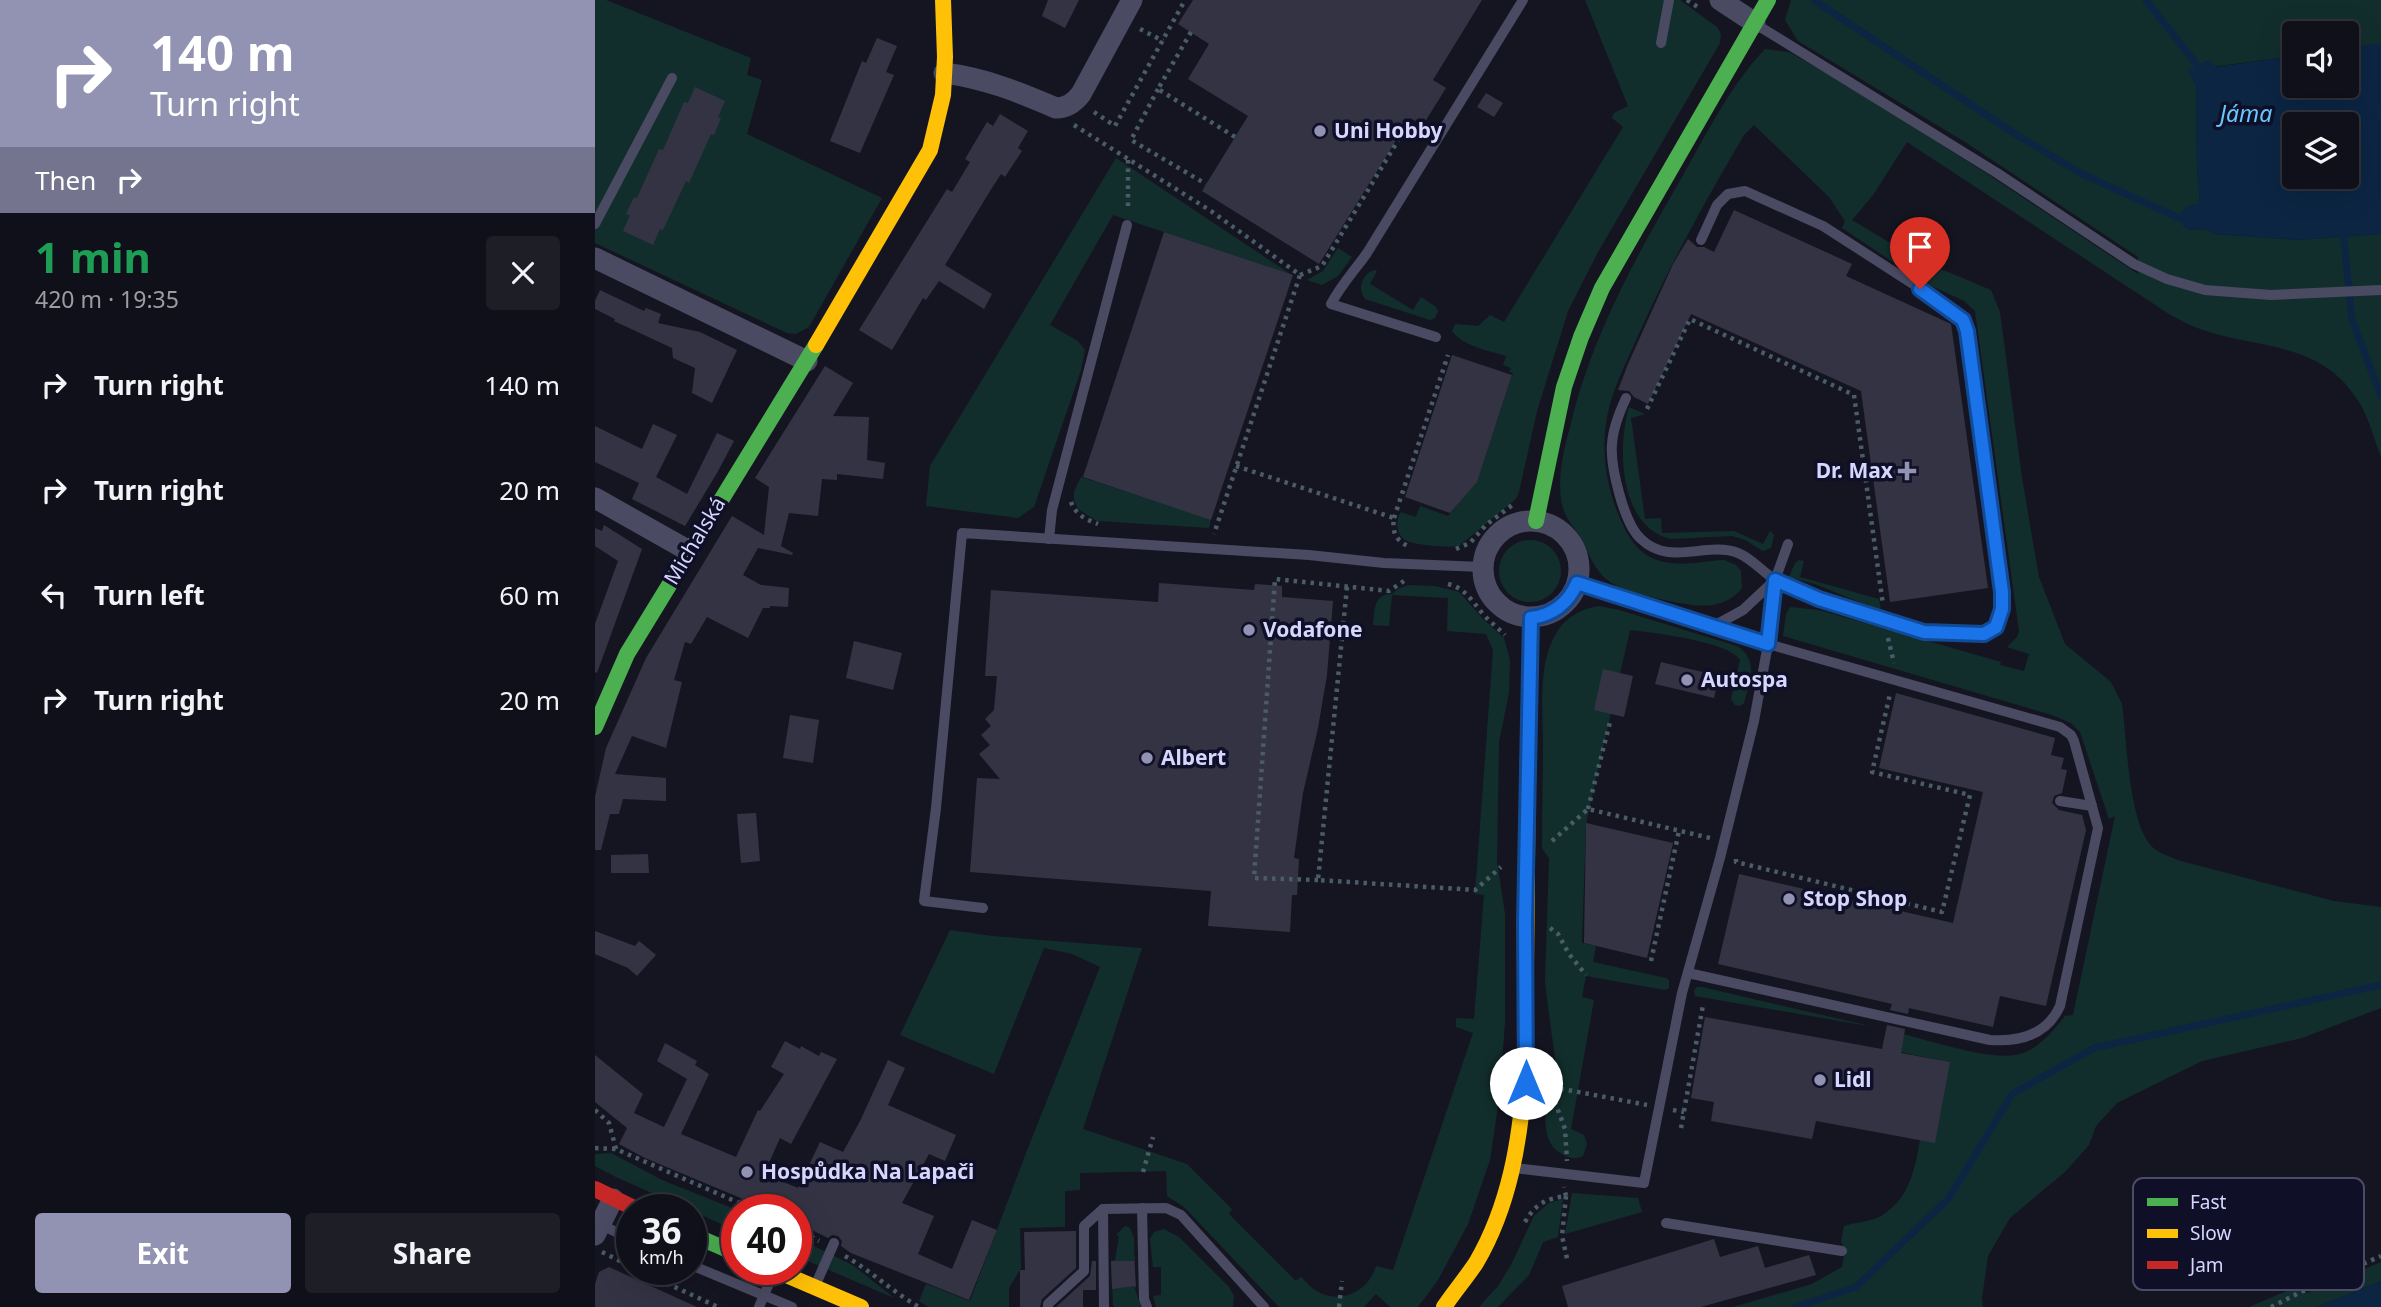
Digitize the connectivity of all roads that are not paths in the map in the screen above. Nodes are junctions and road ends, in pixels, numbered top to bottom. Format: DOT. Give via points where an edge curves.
graph roads {
  1 [pos="943,0"];
  2 [pos="1132,0"];
  3 [pos="1523,0"];
  4 [pos="1669,0"];
  5 [pos="1720,0"];
  6 [pos="1768,0"];
  7 [pos="1755,23"];
  8 [pos="1661,43"];
  9 [pos="944,73"];
  10 [pos="672,78"];
  11 [pos="595,224"];
  12 [pos="1127,225"];
  13 [pos="1701,240"];
  14 [pos="595,258"];
  15 [pos="2381,290"];
  16 [pos="1436,337"];
  17 [pos="807,361"];
  18 [pos="1626,398"];
  19 [pos="595,498"];
  20 [pos="1536,522"];
  21 [pos="1049,539"];
  22 [pos="1788,544"];
  23 [pos="689,551"];
  24 [pos="1482,567"];
  25 [pos="1775,580"];
  26 [pos="1577,583"];
  27 [pos="1531,618"];
  28 [pos="1712,627"];
  29 [pos="1768,644"];
  30 [pos="595,727"];
  31 [pos="2060,801"];
  32 [pos="2092,806"];
  33 [pos="983,908"];
  34 [pos="1688,973"];
  35 [pos="1514,1168"];
  36 [pos="604,1194"];
  37 [pos="1142,1208"];
  38 [pos="1103,1209"];
  39 [pos="1665,1223"];
  40 [pos="598,1229"];
  41 [pos="616,1235"];
  42 [pos="833,1245"];
  43 [pos="1842,1251"];
  44 [pos="707,1273"];
  45 [pos="767,1285"];
  46 [pos="810,1285"];
  47 [pos="815,1287"];
  48 [pos="761,1302"];
  49 [pos="792,1307"];
  50 [pos="861,1307"];
  51 [pos="1048,1307"];
  52 [pos="1104,1307"];
  53 [pos="1147,1307"];
  54 [pos="1264,1307"];
  55 [pos="1444,1307"];
  1 -- 9 [label="street, Michalská"];
  2 -- 9 [label="street" via="1076,100 1063,108 997,84"];
  3 -- 16 [label="lane" via="1367,253 1331,303"];
  4 -- 8 [label="lane"];
  5 -- 7 [label="street"];
  6 -- 7 [label="street"];
  7 -- 15 [label="lane" via="2134,264 2168,279 2205,290 2271,295"];
  7 -- 20 [label="street" via="1597,300 1564,387"];
  9 -- 17 [label="street, Michalská" via="940,117 930,150"];
  10 -- 11 [label="lane"];
  12 -- 21 [label="lane" via="1052,510"];
  13 -- 25 [label="lane" via="1717,205 1728,194 1745,191 1823,226 1941,302 1963,320 1967,331 2002,592 1996,627 1984,634 1924,632"];
  14 -- 17 [label="street"];
  17 -- 23 [label="street, Michalská"];
  18 -- 25 [label="lane" via="1615,427 1613,464 1623,503 1640,539 1674,554 1736,552"];
  19 -- 23 [label="street"];
  20 -- 24 [label="street" via="1514,524 1495,536"];
  20 -- 26 [label="street" via="1549,525 1571,542 1577,555"];
  21 -- 24 [label="lane"];
  21 -- 33 [label="lane" via="962,533 924,901"];
  22 -- 25 [label="lane"];
  23 -- 30 [label="street, Michalská" via="627,654"];
  24 -- 27 [label="street" via="1484,582 1501,608"];
  25 -- 28 [label="lane" via="1743,610"];
  25 -- 29 [label="lane"];
  26 -- 27 [label="street" via="1560,608"];
  26 -- 28 [label="lane"];
  27 -- 35 [label="street" via="1526,1083"];
  28 -- 29 [label="lane"];
  29 -- 32 [label="lane" via="2060,727 2074,741"];
  29 -- 34 [label="lane" via="1741,772"];
  31 -- 32 [label="lane"];
  32 -- 34 [label="lane" via="2098,828 2060,1006 2051,1020 2027,1037 1990,1040"];
  34 -- 35 [label="lane" via="1644,1183"];
  35 -- 55 [label="street" via="1500,1217 1482,1253"];
  36 -- 40 [label="street"];
  37 -- 38 [label="lane"];
  37 -- 53 [label="lane"];
  37 -- 54 [label="lane" via="1166,1208 1181,1215"];
  38 -- 51 [label="lane" via="1084,1226 1084,1271"];
  38 -- 52 [label="lane"];
  39 -- 43 [label="lane"];
  40 -- 41 [label="lane"];
  42 -- 47 [label="lane"];
  44 -- 48 [label="lane"];
  45 -- 48 [label="lane"];
  46 -- 47 [label="street"];
  47 -- 50 [label="street"];
  48 -- 49 [label="lane"];
}
